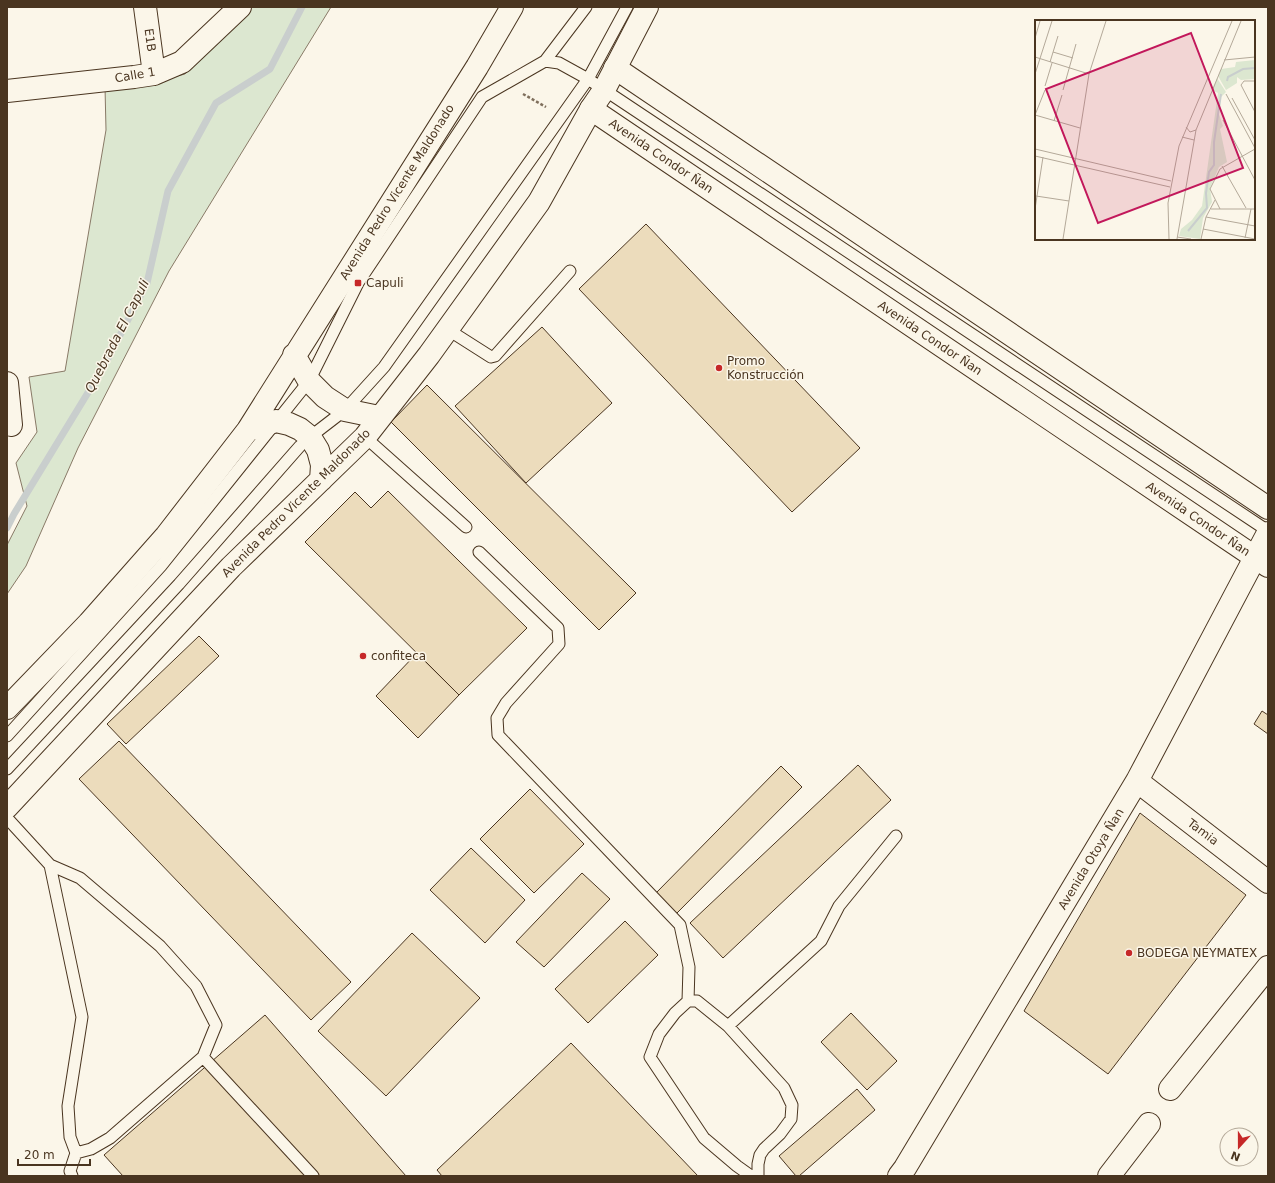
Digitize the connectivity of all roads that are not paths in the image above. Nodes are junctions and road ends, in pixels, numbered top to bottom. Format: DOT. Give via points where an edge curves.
graph roads {
  1 [pos="145,7"];
  2 [pos="240,7"];
  3 [pos="512,7"];
  4 [pos="586,7"];
  5 [pos="627,7"];
  6 [pos="647,7"];
  7 [pos="546,61"];
  8 [pos="615,68"];
  9 [pos="154,74"];
  10 [pos="596,85"];
  11 [pos="7,91"];
  12 [pos="591,110"];
  13 [pos="570,271"];
  14 [pos="447,329"];
  15 [pos="294,355"];
  16 [pos="309,381"];
  17 [pos="7,383"];
  18 [pos="345,410"];
  19 [pos="379,418"];
  20 [pos="276,422"];
  21 [pos="11,424"];
  22 [pos="248,430"];
  23 [pos="310,437"];
  24 [pos="365,437"];
  25 [pos="320,480"];
  26 [pos="1268,508"];
  27 [pos="466,527"];
  28 [pos="1268,532"];
  29 [pos="480,552"];
  30 [pos="1262,561"];
  31 [pos="7,708"];
  32 [pos="7,736"];
  33 [pos="7,769"];
  34 [pos="1137,782"];
  35 [pos="7,807"];
  36 [pos="7,818"];
  37 [pos="896,836"];
  38 [pos="50,865"];
  39 [pos="1268,882"];
  40 [pos="1268,967"];
  41 [pos="688,1001"];
  42 [pos="728,1026"];
  43 [pos="203,1057"];
  44 [pos="1170,1089"];
  45 [pos="1149,1124"];
  46 [pos="76,1152"];
  47 [pos="906,1173"];
  48 [pos="72,1176"];
  49 [pos="313,1176"];
  50 [pos="751,1176"];
  51 [pos="758,1176"];
  52 [pos="1109,1176"];
  1 -- 9 [label="main road, E1B"];
  2 -- 9 [label="main road, Calle 1" via="182,62"];
  3 -- 15 [label="main road, Avenida Pedro Vicente Maldonado" via="477,67"];
  4 -- 7 [label="lane"];
  5 -- 10 [label="lane"];
  6 -- 8 [label="main road, Avenida Pedro Vicente Maldonado"];
  7 -- 10 [label="lane" via="559,63"];
  7 -- 16 [label="lane" via="482,97 363,276"];
  8 -- 10 [label="main road, Avenida Pedro Vicente Maldonado"];
  8 -- 26 [label="main road"];
  9 -- 11 [label="main road, Calle 1"];
  10 -- 12 [label="main road, Avenida Pedro Vicente Maldonado"];
  10 -- 18 [label="lane" via="562,116 384,368"];
  10 -- 28 [label="lane"];
  12 -- 14 [label="main road, Avenida Pedro Vicente Maldonado" via="539,202"];
  12 -- 30 [label="main road, Avenida Condor Ñan"];
  13 -- 14 [label="lane" via="495,356 491,357"];
  14 -- 19 [label="main road, Avenida Pedro Vicente Maldonado"];
  15 -- 16 [label="main road"];
  15 -- 22 [label="main road, Avenida Pedro Vicente Maldonado"];
  16 -- 18 [label="main road" via="325,398"];
  16 -- 20 [label="lane"];
  17 -- 21 [label="main road"];
  18 -- 19 [label="main road"];
  18 -- 23 [label="lane"];
  19 -- 24 [label="main road, Avenida Pedro Vicente Maldonado"];
  20 -- 22 [label="main road"];
  20 -- 23 [label="main road" via="289,424"];
  20 -- 32 [label="lane" via="161,566"];
  22 -- 31 [label="main road, Avenida Pedro Vicente Maldonado" via="166,536"];
  23 -- 25 [label="main road" via="318,450 322,465"];
  23 -- 33 [label="lane" via="179,584"];
  24 -- 25 [label="main road, Avenida Pedro Vicente Maldonado"];
  24 -- 27 [label="lane"];
  25 -- 35 [label="main road, Avenida Pedro Vicente Maldonado" via="231,567"];
  28 -- 30 [label="main road, Avenida Otoya Ñan"];
  29 -- 41 [label="lane" via="558,628 559,644 506,703 497,718 498,735 680,925 689,967"];
  30 -- 34 [label="main road, Avenida Otoya Ñan"];
  34 -- 39 [label="main road, Tamia"];
  34 -- 47 [label="main road, Avenida Otoya Ñan"];
  36 -- 38 [label="lane"];
  37 -- 42 [label="lane" via="839,906 821,941"];
  38 -- 43 [label="lane" via="80,878 160,946 196,986 216,1025"];
  38 -- 46 [label="lane" via="82,1017 68,1106 70,1137"];
  40 -- 44 [label="main road"];
  41 -- 42 [label="lane" via="697,1001"];
  41 -- 50 [label="lane" via="659,1034 650,1057 704,1138"];
  42 -- 51 [label="lane" via="784,1088 792,1105 791,1120 760,1155"];
  43 -- 46 [label="lane" via="110,1138 90,1149"];
  43 -- 49 [label="lane"];
  45 -- 52 [label="main road"];
  46 -- 48 [label="lane" via="70,1171"];
}
